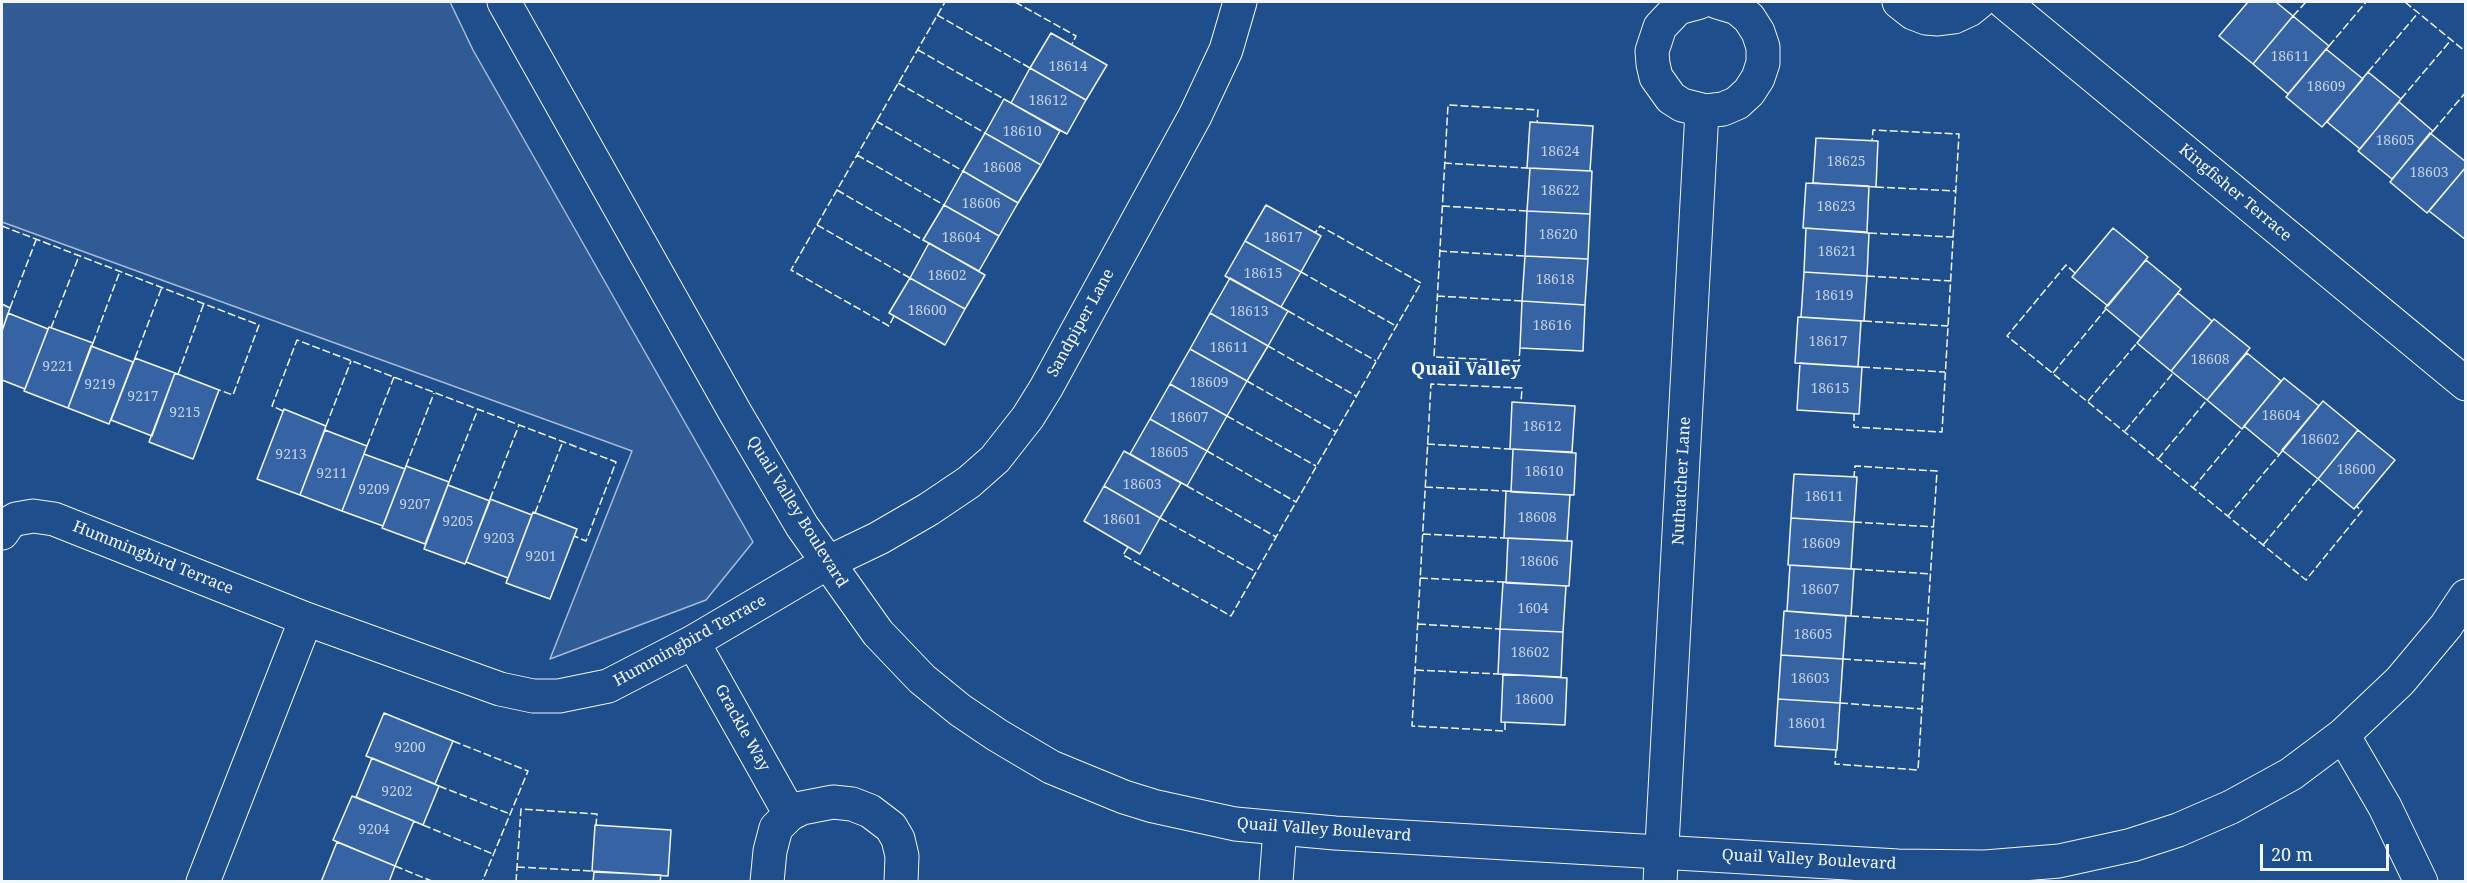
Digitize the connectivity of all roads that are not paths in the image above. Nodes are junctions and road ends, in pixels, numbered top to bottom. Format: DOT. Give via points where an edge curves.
graph roads {
  1 [pos="504,2"];
  2 [pos="1240,2"];
  3 [pos="1700,2"];
  4 [pos="1717,2"];
  5 [pos="1899,2"];
  6 [pos="1979,2"];
  7 [pos="2004,2"];
  8 [pos="1702,111"];
  9 [pos="2466,384"];
  10 [pos="2,532"];
  11 [pos="827,563"];
  12 [pos="2466,596"];
  13 [pos="306,619"];
  14 [pos="693,642"];
  15 [pos="2343,735"];
  16 [pos="790,814"];
  17 [pos="1280,829"];
  18 [pos="1660,867"];
  19 [pos="203,882"];
  20 [pos="767,882"];
  21 [pos="902,882"];
  22 [pos="1276,882"];
  23 [pos="2421,882"];
  1 -- 11 [label="street, Quail Valley Boulevard" via="736,414"];
  2 -- 11 [label="street, Sandpiper Lane" via="1226,50 1195,116 1046,388 1012,439 969,482 929,509"];
  3 -- 8 [label="street" via="1678,8 1668,17 1652,51 1662,88 1682,105"];
  4 -- 8 [label="street" via="1737,8 1749,18 1763,47 1763,63 1749,92 1737,103"];
  5 -- 6 [label="street" via="1913,13 1938,19 1954,17"];
  7 -- 9 [label="street, Kingfisher Terrace"];
  8 -- 18 [label="street, Nuthatcher Lane"];
  10 -- 13 [label="street, Hummingbird Terrace" via="16,519 54,519"];
  11 -- 14 [label="street, Hummingbird Terrace"];
  11 -- 17 [label="street, Quail Valley Boulevard" via="878,633 910,667 960,710 1016,747 1063,772 1144,803 1214,821"];
  12 -- 15 [label="street, Quail Valley Boulevard" via="2400,681"];
  13 -- 14 [label="street, Hummingbird Terrace" via="483,684 533,696 608,687"];
  13 -- 19 [label="street"];
  14 -- 16 [label="street, Grackle Way"];
  15 -- 18 [label="street, Quail Valley Boulevard" via="2291,774 2217,814 2132,845 2059,861 1961,868"];
  15 -- 23 [label="street" via="2385,807"];
  16 -- 20 [label="street" via="776,828"];
  16 -- 21 [label="street" via="833,802 870,811 891,827 898,839"];
  17 -- 18 [label="street, Quail Valley Boulevard"];
  17 -- 22 [label="street"];
}
